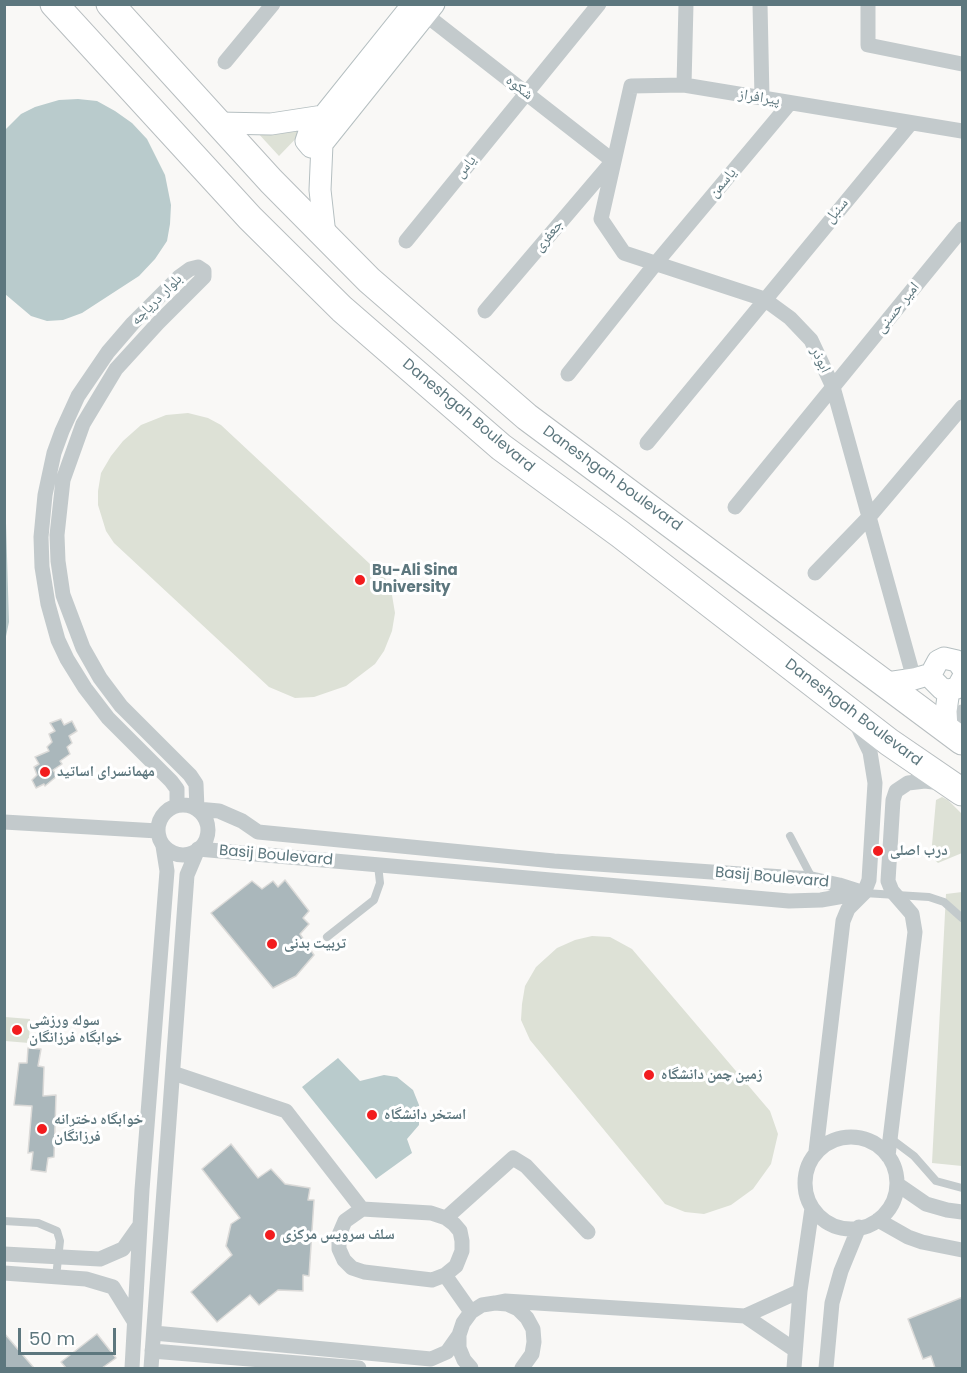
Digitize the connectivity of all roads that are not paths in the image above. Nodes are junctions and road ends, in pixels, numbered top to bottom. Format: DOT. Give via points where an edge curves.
graph roads {
  1 [pos="54,4"];
  2 [pos="110,4"];
  3 [pos="273,4"];
  4 [pos="599,4"];
  5 [pos="686,4"];
  6 [pos="760,4"];
  7 [pos="868,4"];
  8 [pos="424,8"];
  9 [pos="225,62"];
  10 [pos="963,64"];
  11 [pos="684,85"];
  12 [pos="526,93"];
  13 [pos="762,98"];
  14 [pos="790,103"];
  15 [pos="323,116"];
  16 [pos="218,123"];
  17 [pos="911,123"];
  18 [pos="963,131"];
  19 [pos="322,144"];
  20 [pos="613,161"];
  21 [pos="963,229"];
  22 [pos="325,235"];
  23 [pos="406,240"];
  24 [pos="656,263"];
  25 [pos="764,299"];
  26 [pos="485,311"];
  27 [pos="568,374"];
  28 [pos="833,387"];
  29 [pos="963,406"];
  30 [pos="647,442"];
  31 [pos="645,503"];
  32 [pos="735,507"];
  33 [pos="870,516"];
  34 [pos="620,534"];
  35 [pos="815,573"];
  36 [pos="959,669"];
  37 [pos="923,676"];
  38 [pos="887,683"];
  39 [pos="833,699"];
  40 [pos="958,725"];
  41 [pos="957,789"];
  42 [pos="177,805"];
  43 [pos="197,809"];
  44 [pos="4,822"];
  45 [pos="158,831"];
  46 [pos="790,836"];
  47 [pos="164,846"];
  48 [pos="198,849"];
  49 [pos="378,865"];
  50 [pos="812,879"];
  51 [pos="864,893"];
  52 [pos="896,895"];
  53 [pos="963,918"];
  54 [pos="327,937"];
  55 [pos="151,1071"];
  56 [pos="173,1073"];
  57 [pos="890,1138"];
  58 [pos="816,1151"];
  59 [pos="888,1156"];
  60 [pos="897,1184"];
  61 [pos="963,1188"];
  62 [pos="812,1208"];
  63 [pos="362,1209"];
  64 [pos="963,1212"];
  65 [pos="446,1218"];
  66 [pos="878,1220"];
  67 [pos="4,1221"];
  68 [pos="140,1225"];
  69 [pos="860,1227"];
  70 [pos="588,1232"];
  71 [pos="963,1250"];
  72 [pos="4,1254"];
  73 [pos="57,1257"];
  74 [pos="4,1273"];
  75 [pos="446,1275"];
  76 [pos="56,1277"];
  77 [pos="800,1291"];
  78 [pos="495,1302"];
  79 [pos="471,1312"];
  80 [pos="745,1316"];
  81 [pos="135,1322"];
  82 [pos="154,1333"];
  83 [pos="459,1335"];
  84 [pos="795,1350"];
  85 [pos="152,1352"];
  86 [pos="531,1361"];
  87 [pos="132,1368"];
  88 [pos="151,1368"];
  89 [pos="359,1368"];
  90 [pos="471,1368"];
  91 [pos="522,1368"];
  92 [pos="794,1368"];
  93 [pos="826,1368"];
  1 -- 34 [label="highway, Daneshgah Boulevard" via="250,218 342,309 501,447"];
  2 -- 16 [label="highway"];
  3 -- 9 [label="street"];
  4 -- 12 [label="street, یاس"];
  5 -- 11 [label="street"];
  6 -- 13 [label="street"];
  7 -- 10 [label="street" via="868,45"];
  8 -- 12 [label="street, شکوه"];
  8 -- 15 [label="main road"];
  8 -- 19 [label="main road"];
  11 -- 13 [label="street, پیرافراز"];
  11 -- 20 [label="street, پیرافراز" via="631,86"];
  12 -- 20 [label="street, شکوه"];
  12 -- 23 [label="street, یاس"];
  13 -- 14 [label="street, پیرافراز"];
  14 -- 17 [label="street, پیرافراز"];
  14 -- 24 [label="street, یاسمن"];
  15 -- 16 [label="main road" via="271,124"];
  15 -- 19 [label="main road" via="306,141 316,148"];
  16 -- 22 [label="highway, Daneshgah boulevard"];
  17 -- 18 [label="street, پیرافراز"];
  17 -- 25 [label="street, سنبل"];
  19 -- 22 [label="main road" via="320,190"];
  20 -- 24 [label="street, ابوذر" via="601,219 624,253"];
  20 -- 26 [label="street, جعفری"];
  21 -- 28 [label="street, امیر حسنی"];
  22 -- 31 [label="highway, Daneshgah boulevard" via="369,280 527,417"];
  24 -- 25 [label="street, ابوذر"];
  24 -- 27 [label="street, یاسمن"];
  25 -- 28 [label="street, ابوذر" via="811,340"];
  25 -- 30 [label="street, سنبل"];
  28 -- 32 [label="street, امیر حسنی"];
  28 -- 33 [label="street, ابوذر"];
  29 -- 33 [label="street"];
  31 -- 34 [label="highway" via="627,501 621,509"];
  31 -- 38 [label="highway, Daneshgah boulevard"];
  33 -- 35 [label="street"];
  33 -- 37 [label="street, ابوذر"];
  34 -- 39 [label="highway, Daneshgah Boulevard"];
  36 -- 37 [label="main road" via="937,686"];
  36 -- 37 [label="main road" via="951,658 938,661"];
  36 -- 40 [label="main road" via="946,711"];
  37 -- 38 [label="main road"];
  38 -- 40 [label="highway, Daneshgah boulevard"];
  39 -- 41 [label="highway, Daneshgah Boulevard"];
  39 -- 51 [label="street" via="860,729 873,765 874,817 869,880"];
  41 -- 52 [label="street" via="916,781 904,785 894,796 888,880"];
  42 -- 43 [label="street"];
  42 -- 43 [label="street, بلوار دریاچه" via="177,789 171,781 108,718 67,659 48,604 41,537 54,453 78,396 133,323 179,277 198,267 204,271 204,278 116,369 83,423 63,480 57,535 63,595 83,648 116,699 196,784"];
  42 -- 45 [label="street" via="163,814"];
  43 -- 48 [label="street" via="208,829"];
  43 -- 50 [label="street, Basij Boulevard" via="219,812 258,832 554,861"];
  44 -- 45 [label="street"];
  45 -- 47 [label="street"];
  46 -- 50 [label="lane"];
  47 -- 48 [label="street" via="184,855"];
  47 -- 55 [label="street" via="167,871"];
  48 -- 49 [label="street, Basij Boulevard"];
  48 -- 56 [label="street" via="187,875"];
  49 -- 51 [label="street, Basij Boulevard" via="789,901"];
  49 -- 54 [label="lane" via="380,884 374,900"];
  50 -- 51 [label="street, Basij Boulevard"];
  51 -- 52 [label="lane"];
  51 -- 58 [label="street" via="848,909 843,921"];
  52 -- 53 [label="lane" via="935,899"];
  52 -- 57 [label="street" via="912,914 915,932"];
  55 -- 56 [label="lane"];
  55 -- 68 [label="street"];
  56 -- 63 [label="street" via="286,1111"];
  56 -- 82 [label="street"];
  57 -- 59 [label="street"];
  57 -- 61 [label="lane" via="914,1156 933,1179"];
  58 -- 59 [label="street" via="836,1139 859,1137 874,1142"];
  58 -- 62 [label="street" via="805,1176"];
  59 -- 60 [label="street"];
  60 -- 64 [label="street" via="926,1204"];
  60 -- 66 [label="street" via="891,1204"];
  62 -- 69 [label="street" via="826,1222 839,1227"];
  62 -- 77 [label="street"];
  63 -- 65 [label="street"];
  63 -- 75 [label="street" via="345,1221 339,1235 339,1249 352,1268 432,1280"];
  65 -- 70 [label="street" via="513,1158 526,1166"];
  65 -- 75 [label="street" via="460,1231 462,1251 456,1266"];
  66 -- 69 [label="street"];
  66 -- 71 [label="street" via="922,1242"];
  67 -- 73 [label="lane" via="38,1223 57,1231"];
  68 -- 73 [label="street" via="123,1249 100,1259"];
  68 -- 81 [label="street"];
  69 -- 93 [label="street" via="832,1304"];
  72 -- 73 [label="street"];
  73 -- 76 [label="lane"];
  74 -- 76 [label="street"];
  75 -- 79 [label="street"];
  76 -- 81 [label="street" via="86,1279 113,1287"];
  77 -- 80 [label="street"];
  77 -- 84 [label="street"];
  78 -- 79 [label="street"];
  78 -- 80 [label="street"];
  78 -- 86 [label="street" via="518,1309 527,1318 534,1336"];
  79 -- 83 [label="street"];
  80 -- 84 [label="street"];
  81 -- 87 [label="street"];
  82 -- 83 [label="street" via="431,1359 447,1352"];
  82 -- 85 [label="street"];
  83 -- 90 [label="street" via="459,1348"];
  84 -- 92 [label="street"];
  85 -- 88 [label="street"];
  85 -- 89 [label="street"];
  86 -- 91 [label="street"];
}
